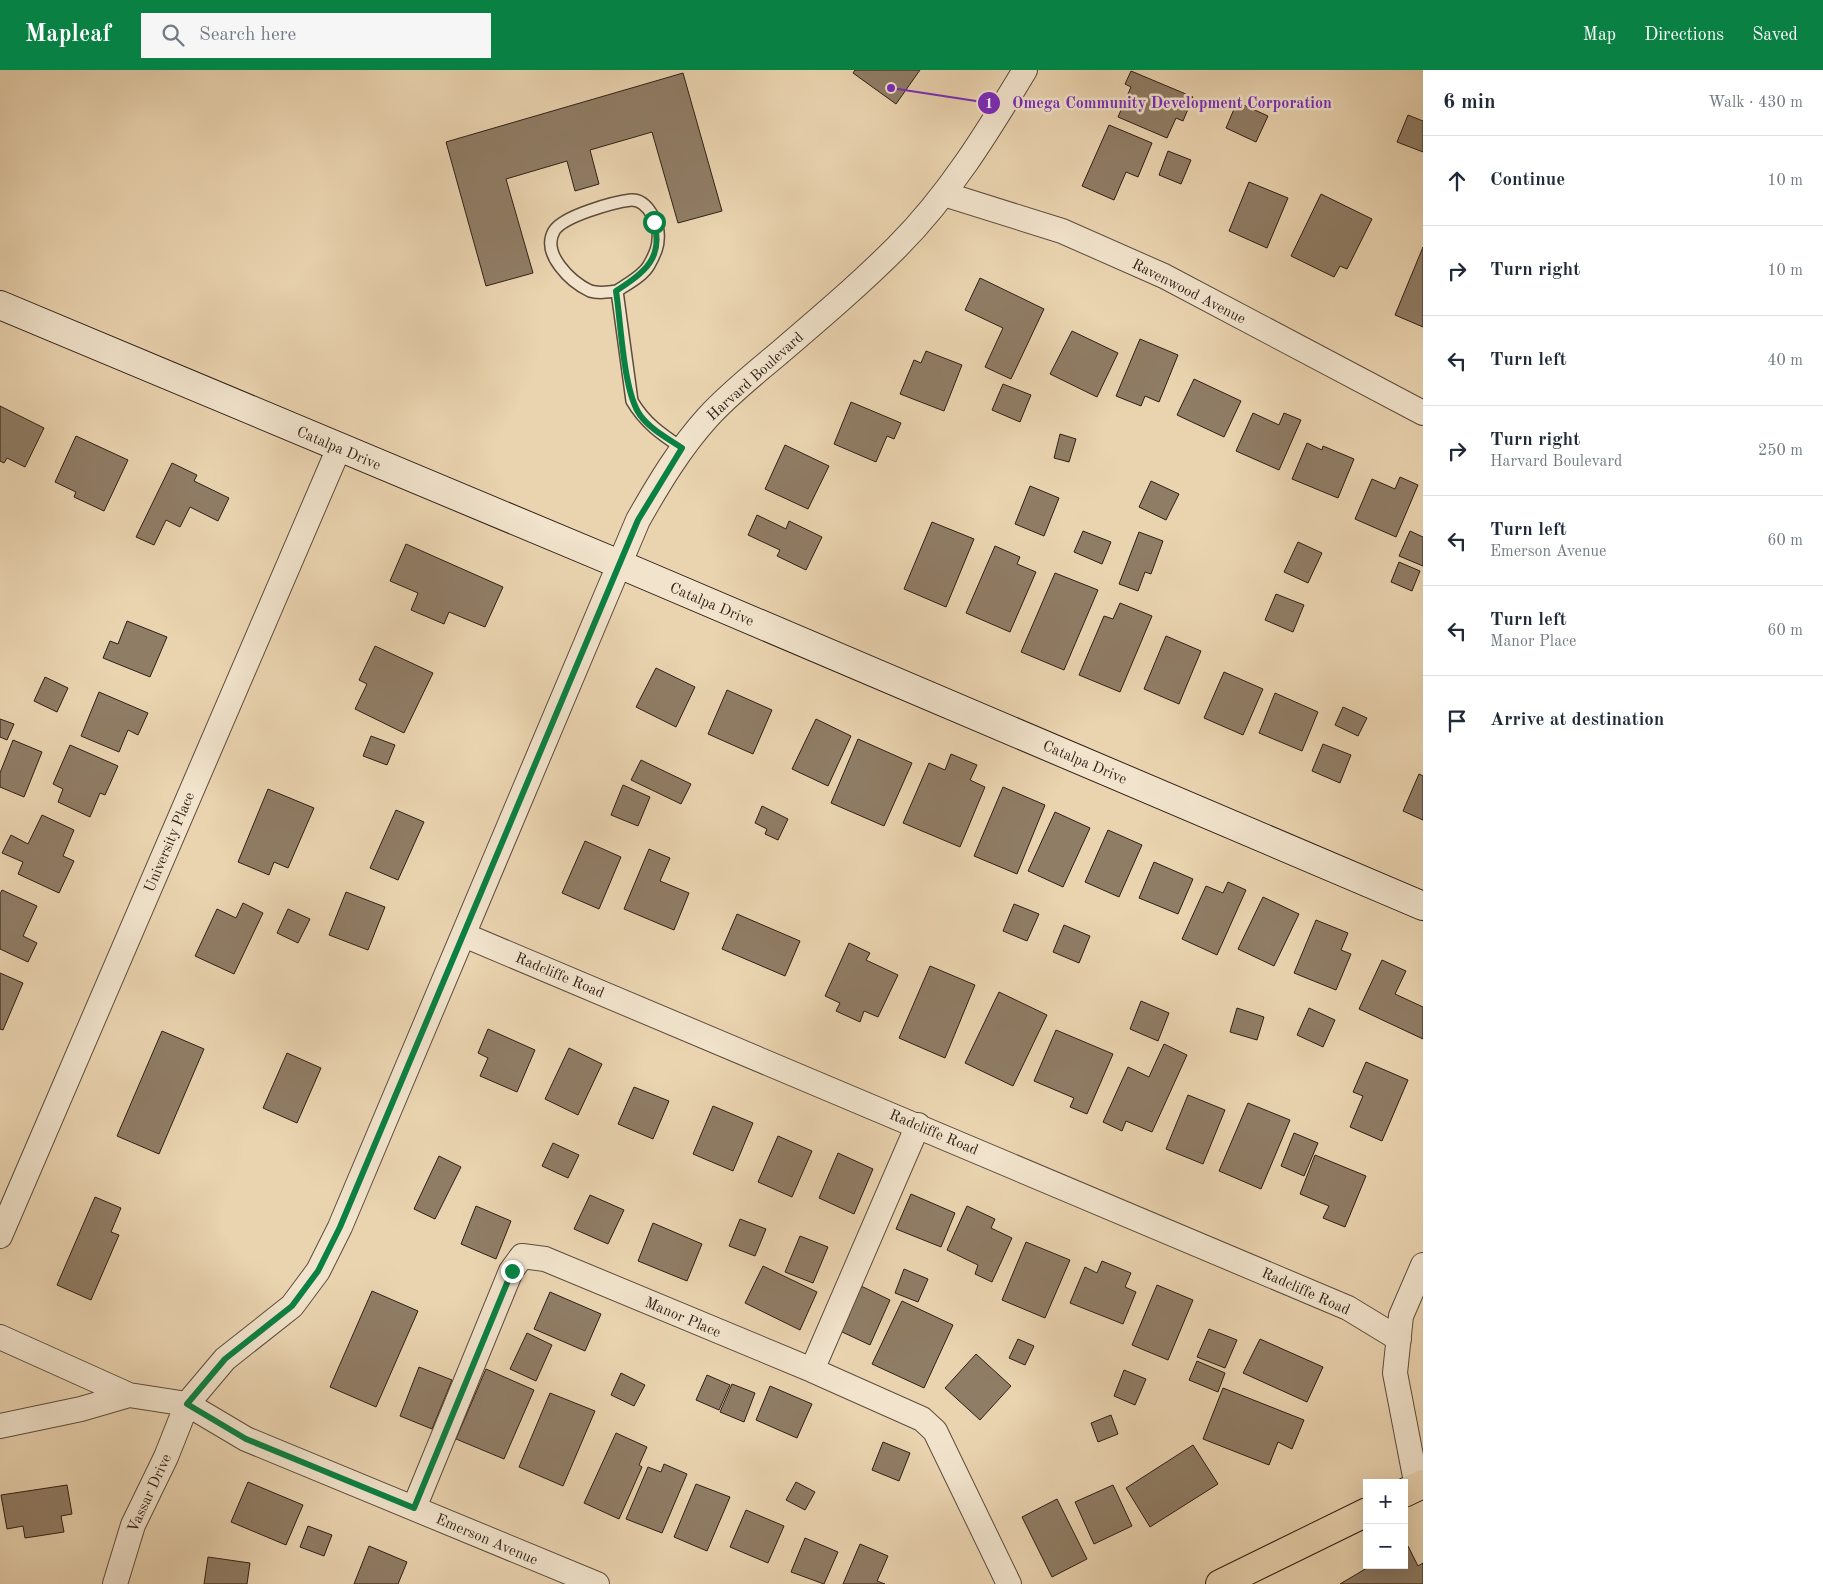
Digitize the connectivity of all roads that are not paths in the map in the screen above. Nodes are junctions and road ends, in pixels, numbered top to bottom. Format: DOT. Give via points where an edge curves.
graph roads {
  1 [pos="1025,70"];
  2 [pos="944,194"];
  3 [pos="616,291"];
  4 [pos="0,305"];
  5 [pos="1423,413"];
  6 [pos="339,448"];
  7 [pos="682,448"];
  8 [pos="620,564"];
  9 [pos="1423,906"];
  10 [pos="464,935"];
  11 [pos="918,1124"];
  12 [pos="0,1236"];
  13 [pos="1423,1265"];
  14 [pos="0,1337"];
  15 [pos="1399,1339"];
  16 [pos="812,1370"];
  17 [pos="129,1395"];
  18 [pos="187,1404"];
  19 [pos="0,1426"];
  20 [pos="1415,1488"];
  21 [pos="414,1508"];
  22 [pos="1363,1514"];
  23 [pos="115,1584"];
  24 [pos="597,1584"];
  25 [pos="1009,1584"];
  26 [pos="1220,1584"];
  1 -- 2 [label="street, Harvard Boulevard" via="977,149"];
  2 -- 5 [label="street, Ravenwood Avenue" via="1062,231 1164,276"];
  2 -- 7 [label="street, Harvard Boulevard" via="897,247 736,389"];
  3 -- 3 [label="lane" via="649,266 659,239 651,211 635,200 570,218 554,230 551,243 554,257 573,280 600,293"];
  3 -- 7 [label="lane" via="632,401 657,432"];
  4 -- 6 [label="street, Catalpa Drive"];
  6 -- 8 [label="street, Catalpa Drive"];
  6 -- 12 [label="street, University Place"];
  7 -- 8 [label="street, Harvard Boulevard" via="638,520"];
  8 -- 9 [label="street, Catalpa Drive"];
  8 -- 10 [label="street, Harvard Boulevard"];
  10 -- 11 [label="street, Radcliffe Road"];
  10 -- 18 [label="street, Harvard Boulevard" via="340,1227 318,1271 292,1306 225,1359"];
  11 -- 15 [label="street, Radcliffe Road" via="1348,1308"];
  11 -- 16 [label="street"];
  13 -- 15 [label="street" via="1401,1316"];
  14 -- 17 [label="street"];
  15 -- 20 [label="street" via="1395,1373"];
  16 -- 21 [label="street, Manor Place" via="545,1259 522,1256 512,1271"];
  16 -- 25 [label="street, Manor Place" via="922,1419 935,1431"];
  17 -- 18 [label="street, Emerson Avenue"];
  17 -- 19 [label="street" via="81,1410"];
  18 -- 21 [label="street, Emerson Avenue" via="246,1439"];
  18 -- 23 [label="street, Vassar Drive" via="133,1525"];
  21 -- 24 [label="street, Emerson Avenue"];
  22 -- 26 [label="main road"];
}
